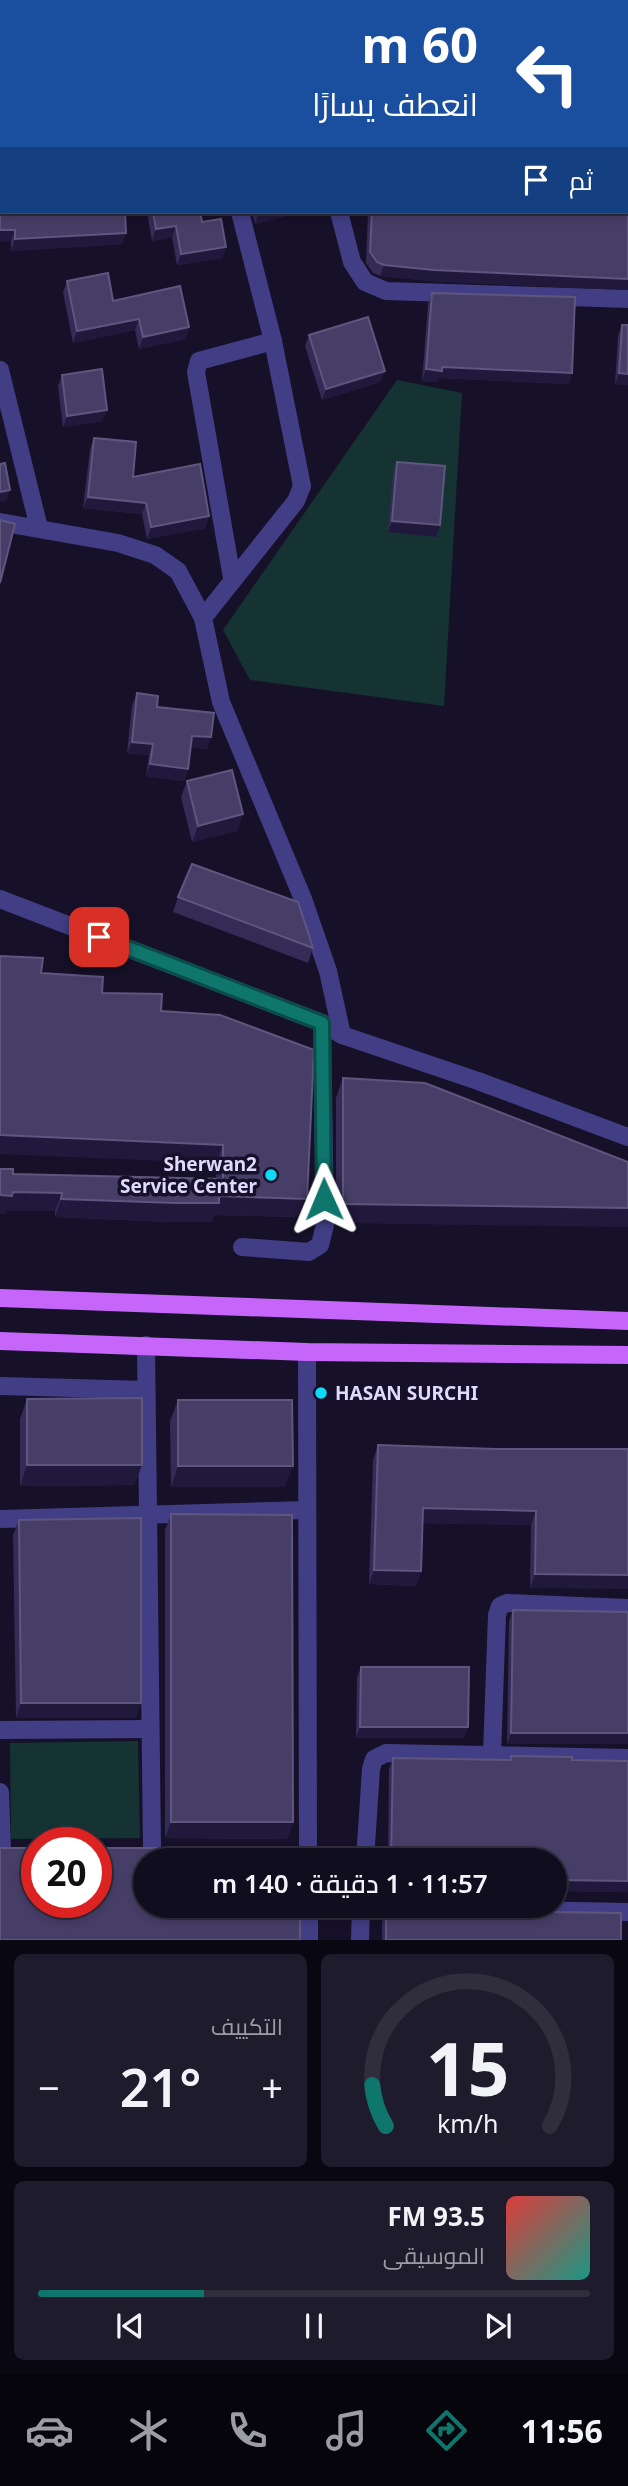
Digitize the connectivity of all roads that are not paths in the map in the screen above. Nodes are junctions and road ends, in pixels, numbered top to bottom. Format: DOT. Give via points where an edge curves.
graph roads {
  1 [pos="241,214"];
  2 [pos="340,214"];
  3 [pos="628,299"];
  4 [pos="274,341"];
  5 [pos="0,370"];
  6 [pos="0,522"];
  7 [pos="39,528"];
  8 [pos="232,578"];
  9 [pos="203,618"];
  10 [pos="0,899"];
  11 [pos="322,1023"];
  12 [pos="341,1035"];
  13 [pos="628,1137"];
  14 [pos="242,1247"];
  15 [pos="0,1298"];
  16 [pos="628,1321"];
  17 [pos="0,1341"];
  18 [pos="146,1345"];
  19 [pos="307,1352"];
  20 [pos="628,1355"];
  21 [pos="0,1386"];
  22 [pos="146,1390"];
  23 [pos="306,1510"];
  24 [pos="148,1516"];
  25 [pos="0,1519"];
  26 [pos="628,1608"];
  27 [pos="149,1729"];
  28 [pos="0,1730"];
  29 [pos="492,1754"];
  30 [pos="628,1758"];
  31 [pos="0,1792"];
  32 [pos="151,1848"];
  33 [pos="303,1848"];
  34 [pos="366,1848"];
  35 [pos="1,1850"];
  36 [pos="21,1850"];
  37 [pos="567,1911"];
  38 [pos="628,1912"];
  39 [pos="309,1918"];
  40 [pos="361,1918"];
  41 [pos="309,1940"];
  42 [pos="360,1940"];
  1 -- 4 [label="street"];
  2 -- 3 [label="street" via="352,262 365,282 386,291"];
  4 -- 8 [label="street" via="302,486 296,502"];
  4 -- 8 [label="street" via="199,361 195,372"];
  5 -- 7 [label="street"];
  6 -- 7 [label="street"];
  7 -- 9 [label="street" via="155,555 178,571"];
  8 -- 9 [label="street"];
  9 -- 12 [label="street" via="221,702 303,899 328,971"];
  10 -- 11 [label="street"];
  11 -- 12 [label="street"];
  11 -- 14 [label="street" via="325,1225 320,1245 309,1252"];
  12 -- 13 [label="street"];
  15 -- 16 [label="main road"];
  17 -- 18 [label="main road"];
  18 -- 19 [label="main road"];
  18 -- 22 [label="street"];
  19 -- 20 [label="main road"];
  19 -- 23 [label="street"];
  21 -- 22 [label="street"];
  22 -- 24 [label="street"];
  23 -- 24 [label="street"];
  23 -- 33 [label="street"];
  24 -- 25 [label="street"];
  24 -- 27 [label="street"];
  26 -- 29 [label="street" via="500,1606"];
  27 -- 28 [label="street"];
  27 -- 32 [label="street"];
  29 -- 30 [label="street"];
  29 -- 34 [label="street" via="386,1753 374,1759"];
  31 -- 35 [label="street"];
  35 -- 36 [label="street"];
  37 -- 38 [label="street"];
  39 -- 41 [label="street"];
  40 -- 42 [label="street"];
}
